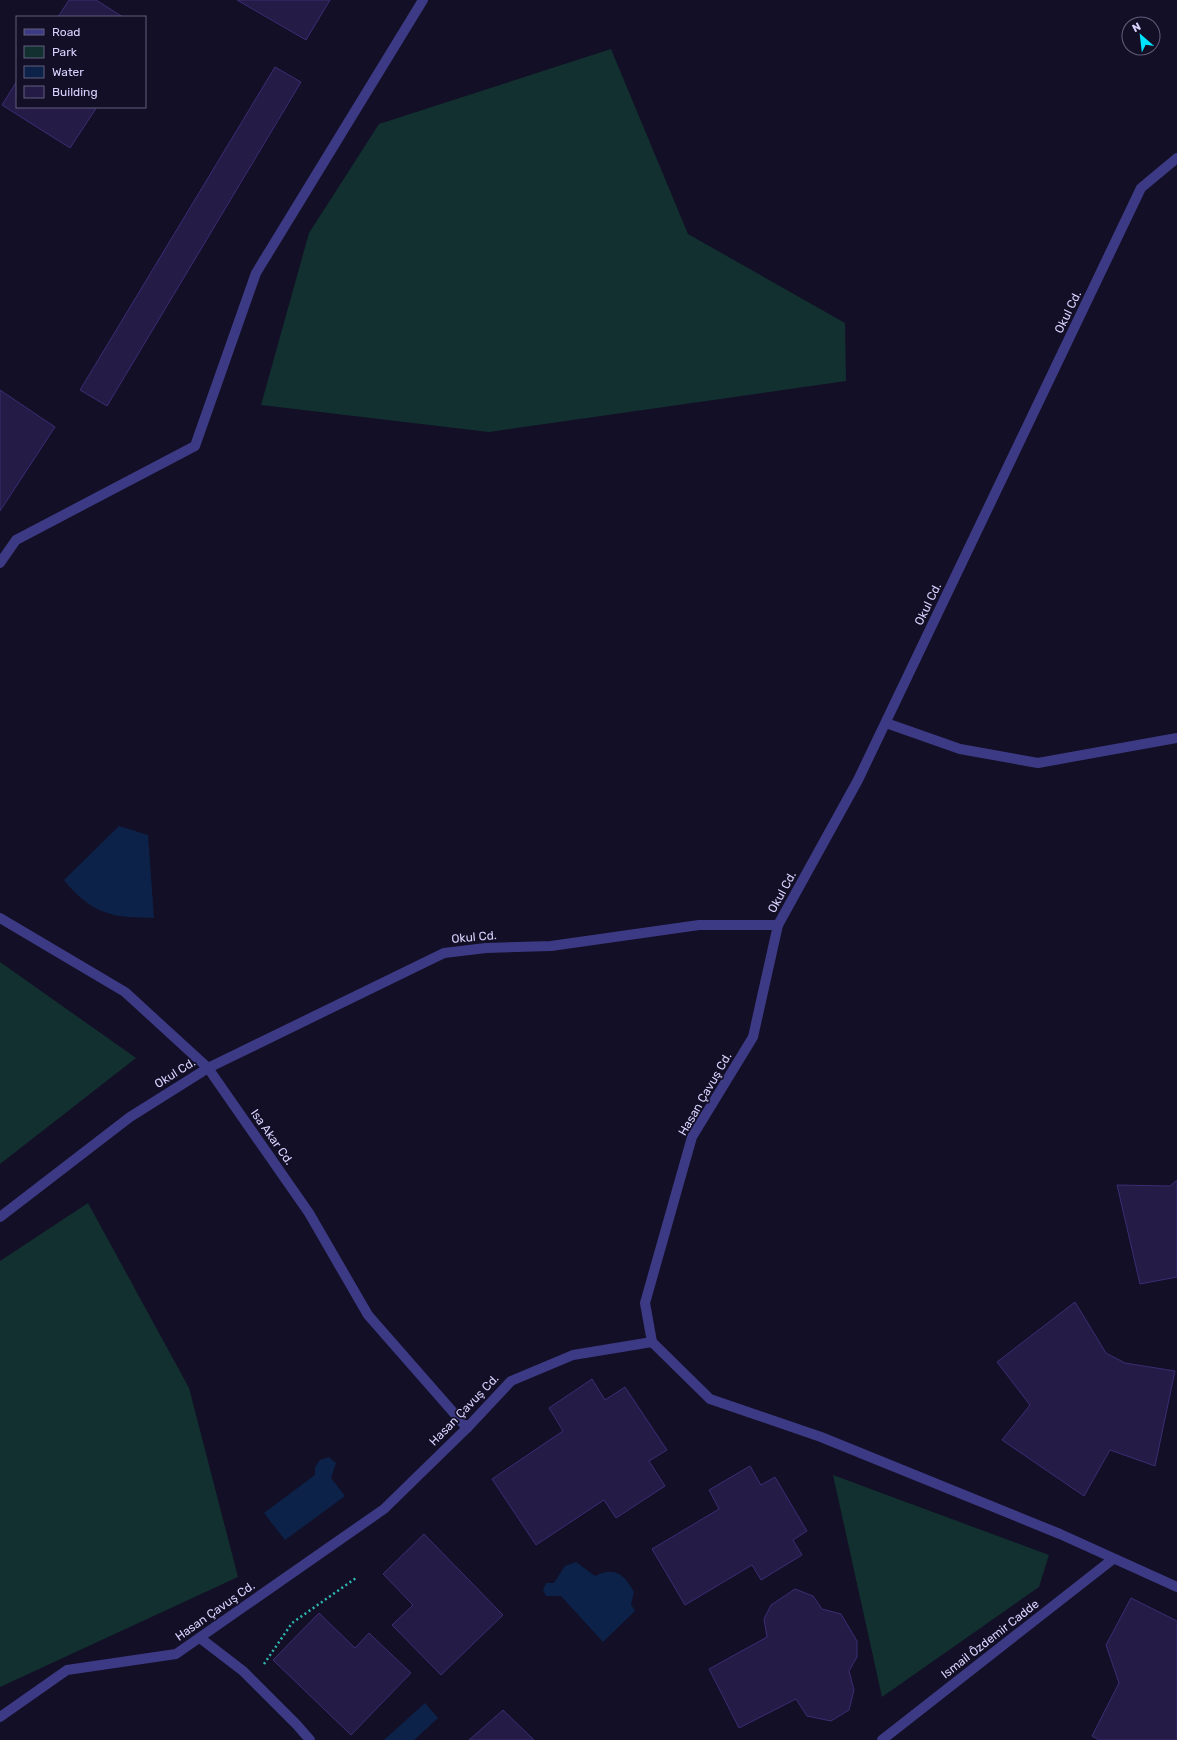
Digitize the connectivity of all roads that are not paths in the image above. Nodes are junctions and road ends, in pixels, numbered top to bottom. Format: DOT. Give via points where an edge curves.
graph roads {
  1 [pos="424,0"];
  2 [pos="1177,158"];
  3 [pos="0,563"];
  4 [pos="886,723"];
  5 [pos="1177,738"];
  6 [pos="0,918"];
  7 [pos="778,925"];
  8 [pos="208,1068"];
  9 [pos="0,1217"];
  10 [pos="652,1342"];
  11 [pos="467,1428"];
  12 [pos="1113,1559"];
  13 [pos="1177,1587"];
  14 [pos="200,1638"];
  15 [pos="0,1717"];
  16 [pos="310,1740"];
  17 [pos="882,1740"];
  1 -- 3 [label="street" via="256,273 195,446 16,540"];
  2 -- 4 [label="street, Okul Cd." via="1141,188"];
  4 -- 5 [label="street" via="960,749 1038,763"];
  4 -- 7 [label="street, Okul Cd." via="858,780"];
  6 -- 8 [label="street, Isa Akar Cd." via="125,992"];
  7 -- 8 [label="street, Okul Cd." via="699,925 551,946 486,948 444,953"];
  7 -- 10 [label="street, Hasan Çavuş Cd." via="753,1037 692,1137 645,1303"];
  8 -- 9 [label="street, Okul Cd." via="130,1117"];
  8 -- 11 [label="street, Isa Akar Cd." via="309,1213 368,1315"];
  10 -- 11 [label="street, Hasan Çavuş Cd." via="573,1355 511,1381"];
  10 -- 12 [label="street" via="710,1399 821,1437 1060,1534"];
  11 -- 14 [label="street, Hasan Çavuş Cd." via="384,1509"];
  12 -- 13 [label="street"];
  12 -- 17 [label="street, Ismail Ôzdemir Cadde"];
  14 -- 15 [label="street, Hasan Çavuş Cd." via="176,1654 66,1670"];
  14 -- 16 [label="street" via="254,1682"];
}
